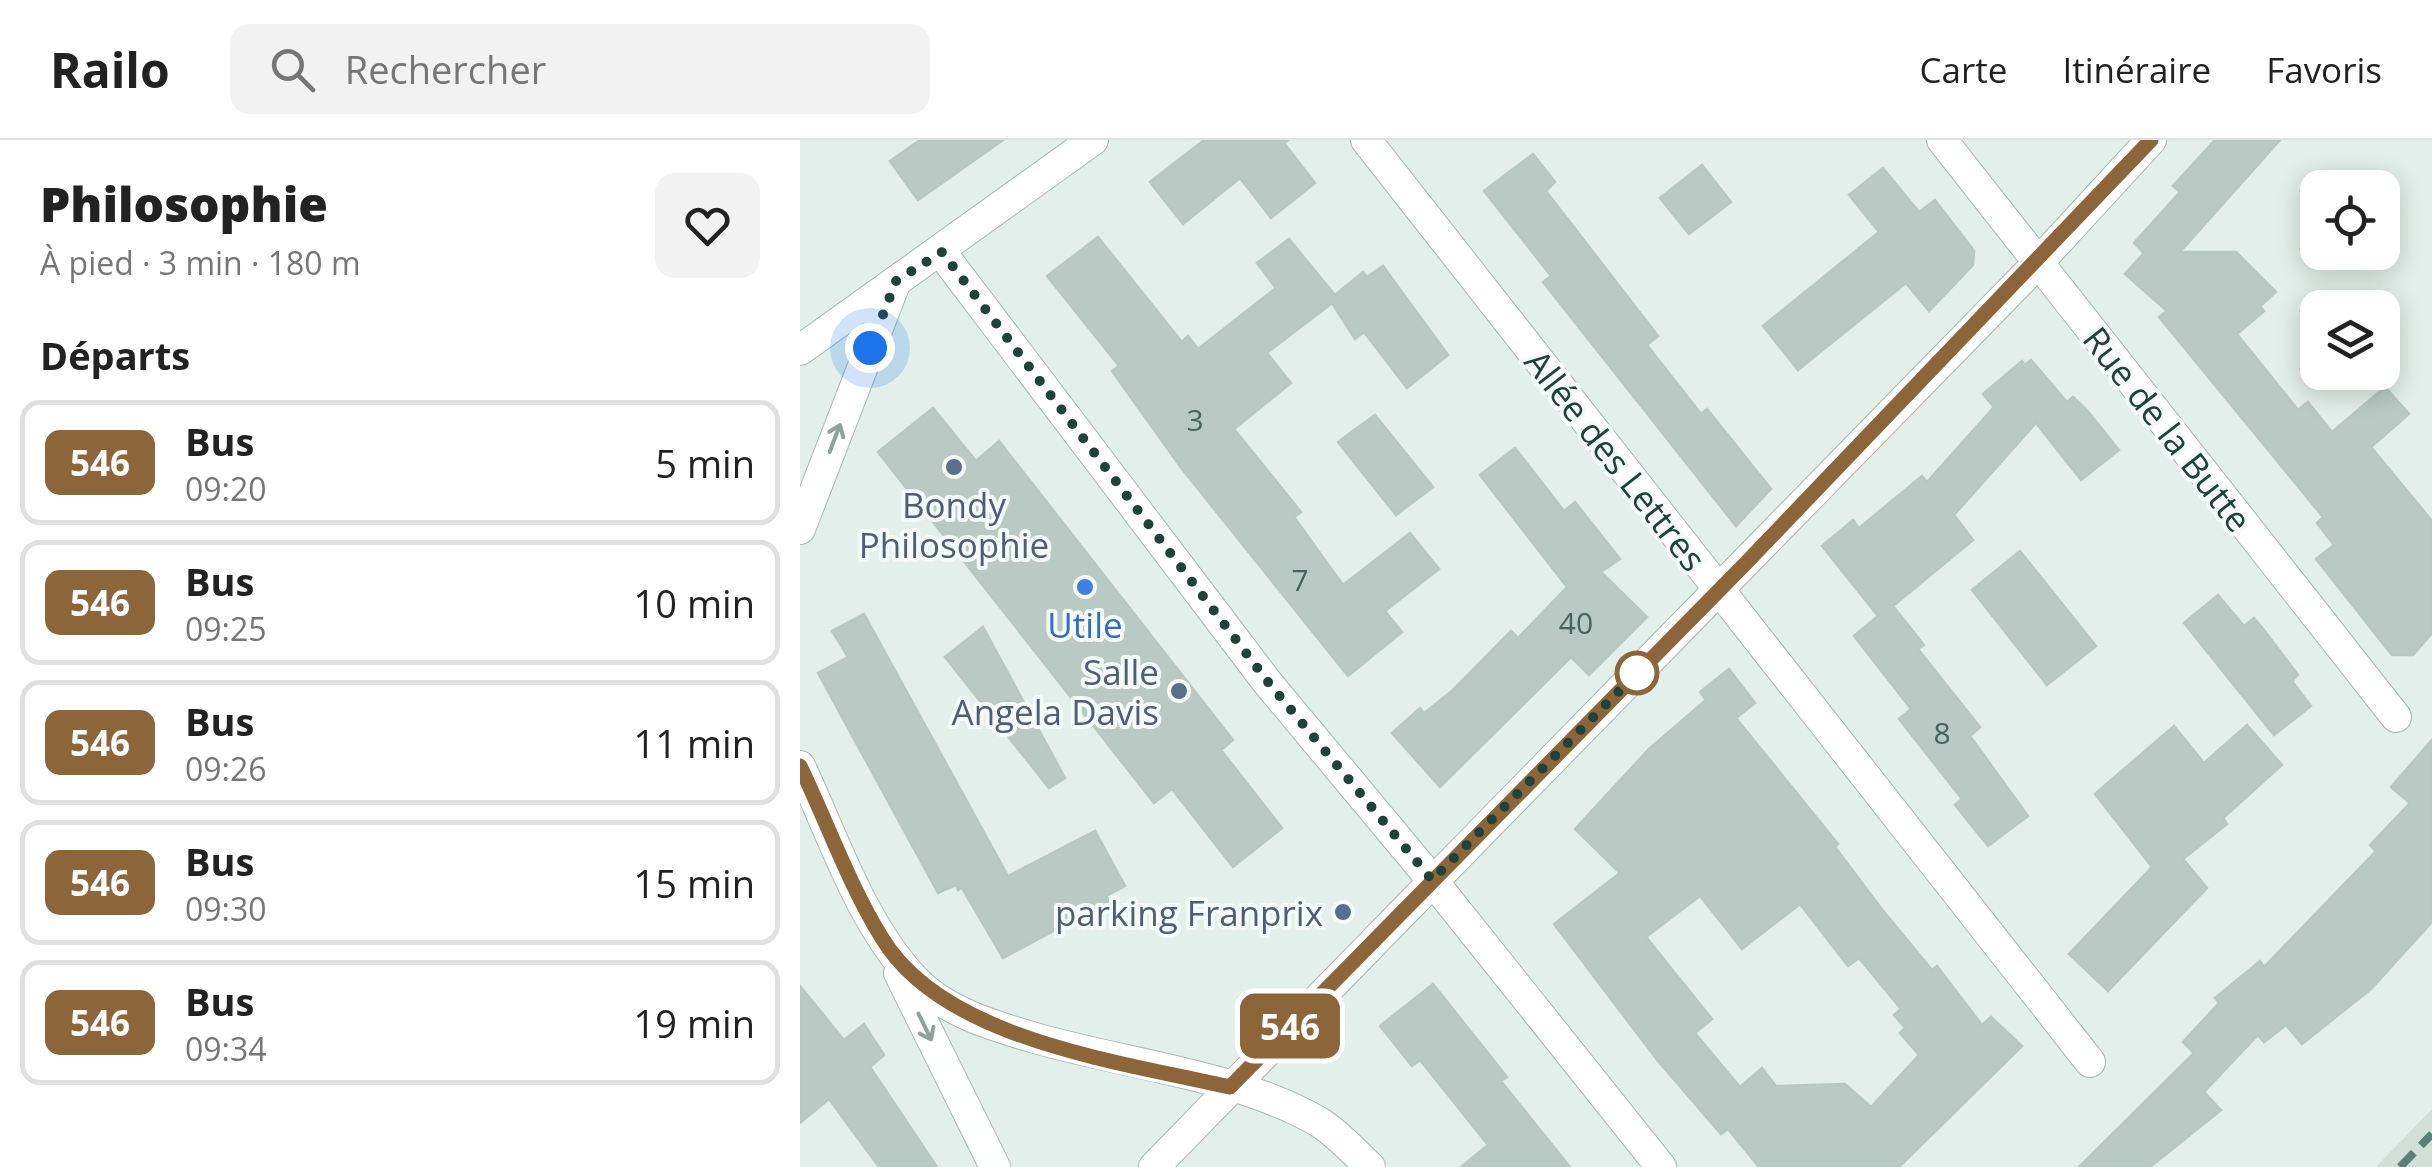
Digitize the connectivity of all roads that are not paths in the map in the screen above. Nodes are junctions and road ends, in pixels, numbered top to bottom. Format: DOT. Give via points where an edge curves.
graph roads {
  1 [pos="1093,140"];
  2 [pos="1366,140"];
  3 [pos="1942,140"];
  4 [pos="2151,140"];
  5 [pos="942,252"];
  6 [pos="2036,264"];
  7 [pos="896,281"];
  8 [pos="800,350"];
  9 [pos="800,529"];
  10 [pos="1718,592"];
  11 [pos="2396,717"];
  12 [pos="800,766"];
  13 [pos="1432,880"];
  14 [pos="882,939"];
  15 [pos="2090,1062"];
  16 [pos="1230,1087"];
  17 [pos="995,1167"];
  18 [pos="1154,1167"];
  19 [pos="1370,1167"];
  20 [pos="1661,1167"];
  1 -- 5 [label="street"];
  2 -- 10 [label="street, Allée des Lettres"];
  3 -- 6 [label="street, Rue de la Butte"];
  4 -- 6 [label="street"];
  5 -- 7 [label="street"];
  5 -- 13 [label="street" via="1268,682"];
  6 -- 10 [label="street"];
  6 -- 11 [label="street, Rue de la Butte"];
  7 -- 8 [label="street"];
  9 -- 7 [label="street, one-way"];
  10 -- 13 [label="street"];
  10 -- 15 [label="street, Allée des Lettres"];
  12 -- 14 [label="street"];
  13 -- 16 [label="street"];
  13 -- 20 [label="street"];
  14 -- 16 [label="street" via="916,981 948,1005 998,1027"];
  14 -- 17 [label="street, one-way"];
  16 -- 18 [label="street"];
  16 -- 19 [label="street" via="1322,1123"];
}
